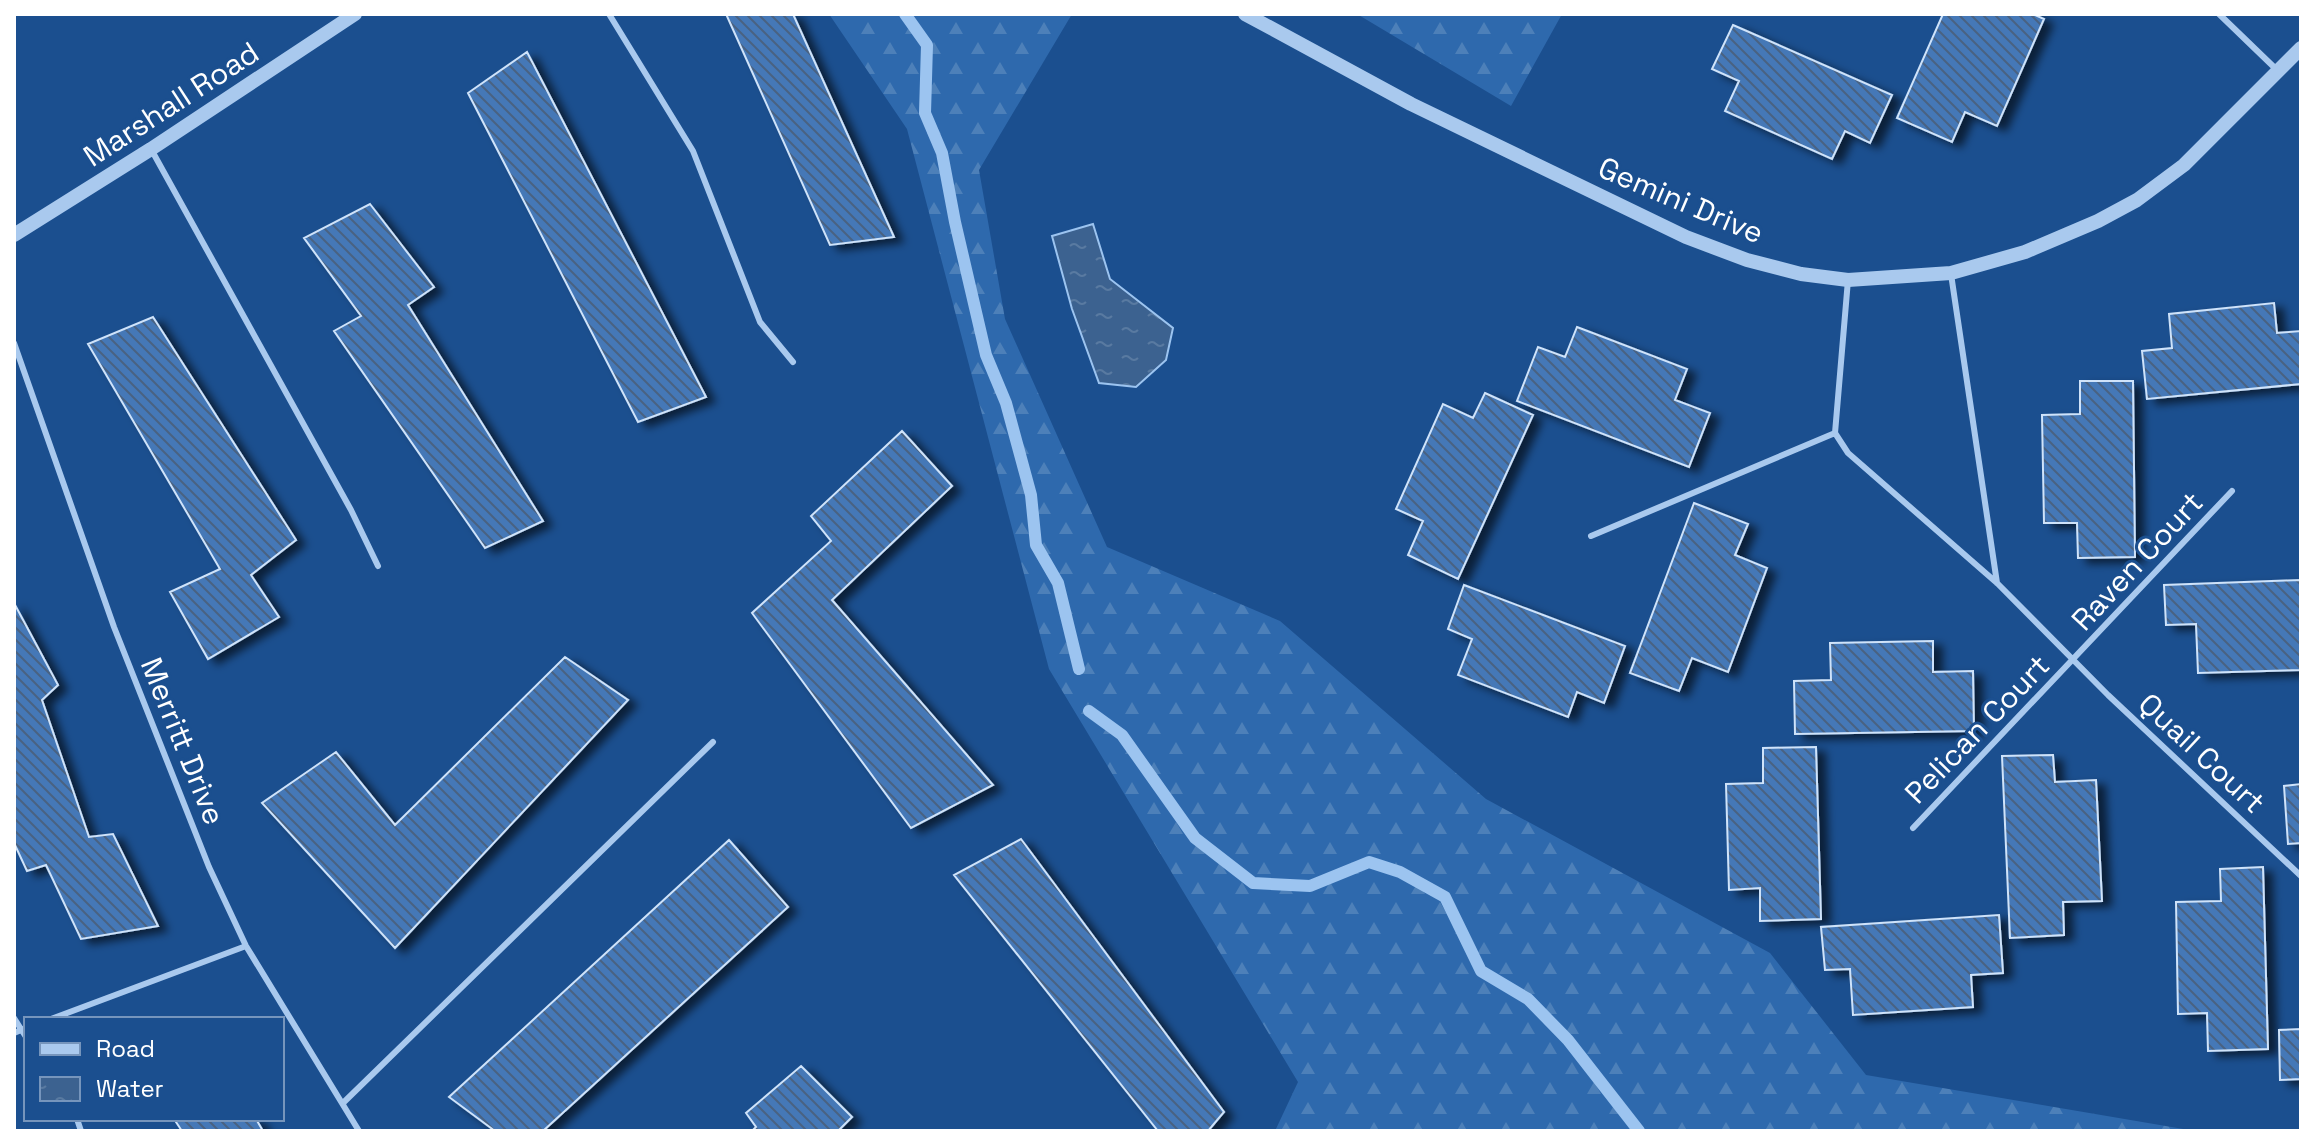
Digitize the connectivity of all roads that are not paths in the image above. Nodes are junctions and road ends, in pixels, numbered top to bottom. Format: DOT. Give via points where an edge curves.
graph roads {
  1 [pos="355,14"];
  2 [pos="609,14"];
  3 [pos="1245,14"];
  4 [pos="2219,14"];
  5 [pos="2301,48"];
  6 [pos="2279,71"];
  7 [pos="151,149"];
  8 [pos="14,235"];
  9 [pos="1951,273"];
  10 [pos="1848,280"];
  11 [pos="14,343"];
  12 [pos="793,362"];
  13 [pos="1835,433"];
  14 [pos="2232,491"];
  15 [pos="1591,536"];
  16 [pos="378,566"];
  17 [pos="1997,583"];
  18 [pos="2073,662"];
  19 [pos="713,742"];
  20 [pos="1913,828"];
  21 [pos="2301,876"];
  22 [pos="246,946"];
  23 [pos="56,1017"];
  24 [pos="14,1018"];
  25 [pos="20,1031"];
  26 [pos="343,1103"];
  27 [pos="359,1131"];
  1 -- 7 [label="street, Marshall Road"];
  2 -- 12 [label="lane" via="693,151 760,322"];
  3 -- 10 [label="street, Gemini Drive" via="1411,104 1686,237 1747,260"];
  4 -- 6 [label="lane"];
  5 -- 6 [label="street, Gemini Drive"];
  6 -- 9 [label="street, Gemini Drive" via="2184,165 2137,200 2025,252"];
  7 -- 8 [label="street, Marshall Road"];
  7 -- 16 [label="lane"];
  9 -- 10 [label="street, Gemini Drive"];
  9 -- 17 [label="lane"];
  10 -- 13 [label="lane"];
  11 -- 22 [label="lane, Merritt Drive" via="114,627"];
  13 -- 15 [label="lane"];
  13 -- 17 [label="lane, Quail Court" via="1848,453"];
  14 -- 18 [label="lane, Raven Court"];
  17 -- 18 [label="lane, Quail Court"];
  18 -- 20 [label="lane, Pelican Court"];
  18 -- 21 [label="lane, Quail Court"];
  19 -- 26 [label="lane"];
  22 -- 23 [label="lane"];
  22 -- 26 [label="lane, Merritt Drive"];
  24 -- 25 [label="lane"];
  26 -- 27 [label="lane, Merritt Drive"];
}
